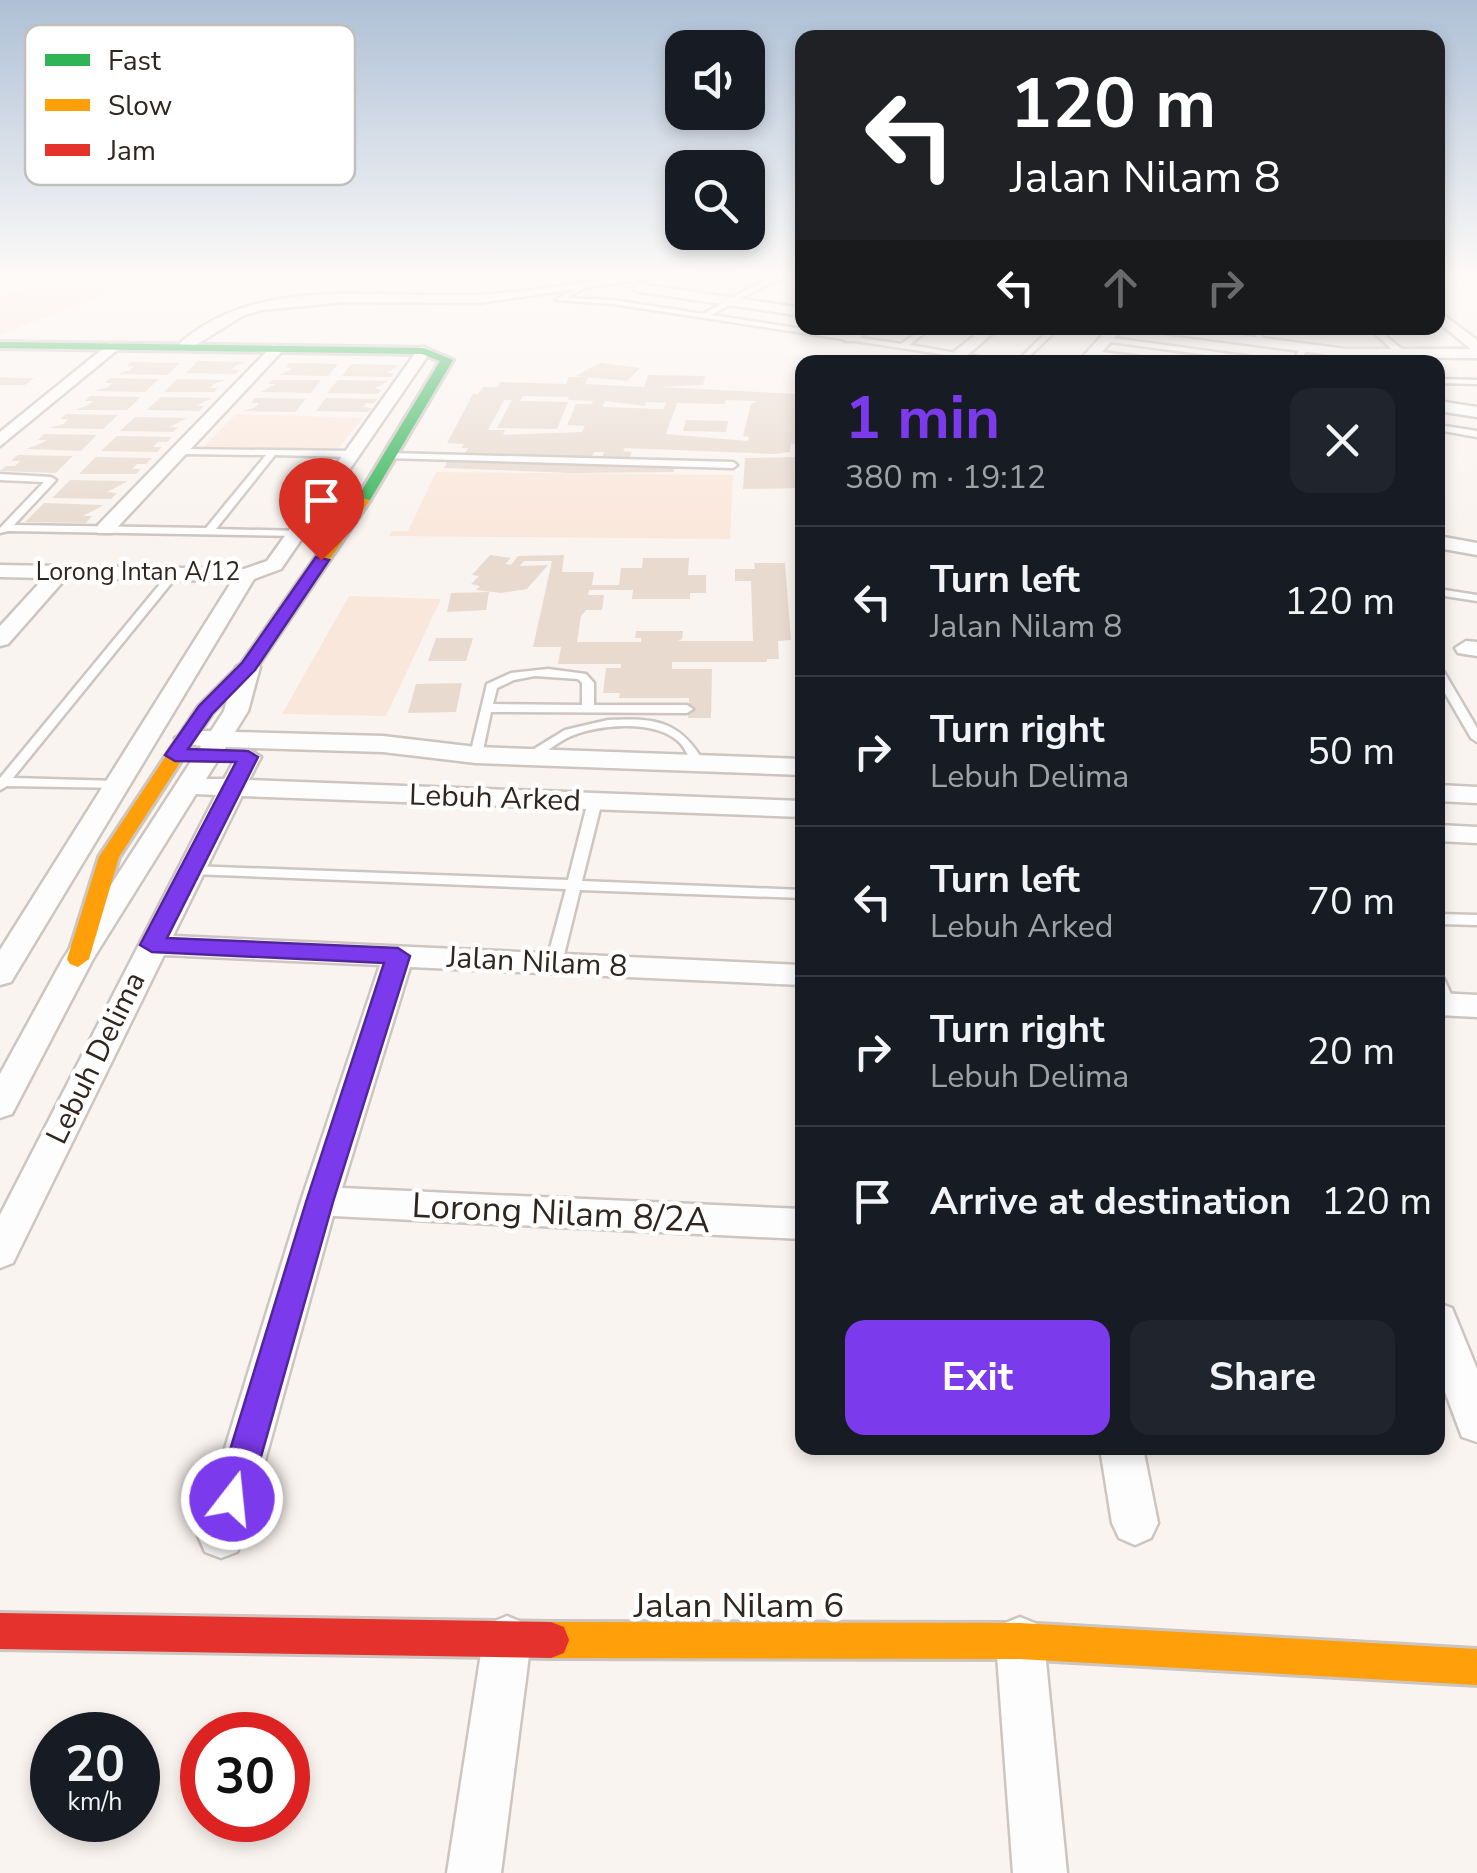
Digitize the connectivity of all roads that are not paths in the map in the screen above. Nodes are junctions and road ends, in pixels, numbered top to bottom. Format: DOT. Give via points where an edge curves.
graph roads {
  1 [pos="93,362"];
  2 [pos="265,362"];
  3 [pos="416,362"];
  4 [pos="446,362"];
  5 [pos="1445,381"];
  6 [pos="1477,382"];
  7 [pos="1445,407"];
  8 [pos="1477,412"];
  9 [pos="1445,429"];
  10 [pos="4,434"];
  11 [pos="1477,434"];
  12 [pos="181,452"];
  13 [pos="273,452"];
  14 [pos="354,454"];
  15 [pos="390,456"];
  16 [pos="733,465"];
  17 [pos="0,477"];
  18 [pos="105,530"];
  19 [pos="3,531"];
  20 [pos="210,531"];
  21 [pos="300,533"];
  22 [pos="1445,543"];
  23 [pos="1477,549"];
  24 [pos="0,571"];
  25 [pos="61,572"];
  26 [pos="173,575"];
  27 [pos="246,575"];
  28 [pos="1445,593"];
  29 [pos="1477,598"];
  30 [pos="5,629"];
  31 [pos="248,666"];
  32 [pos="1445,683"];
  33 [pos="1457,702"];
  34 [pos="1477,703"];
  35 [pos="486,708"];
  36 [pos="588,709"];
  37 [pos="688,709"];
  38 [pos="1477,738"];
  39 [pos="197,747"];
  40 [pos="476,755"];
  41 [pos="248,757"];
  42 [pos="795,767"];
  43 [pos="1,784"];
  44 [pos="118,785"];
  45 [pos="188,786"];
  46 [pos="234,788"];
  47 [pos="1445,793"];
  48 [pos="1477,795"];
  49 [pos="595,801"];
  50 [pos="795,809"];
  51 [pos="1445,833"];
  52 [pos="1477,835"];
  53 [pos="192,870"];
  54 [pos="574,885"];
  55 [pos="795,894"];
  56 [pos="1445,919"];
  57 [pos="1477,920"];
  58 [pos="152,945"];
  59 [pos="398,956"];
  60 [pos="78,959"];
  61 [pos="554,963"];
  62 [pos="0,975"];
  63 [pos="795,975"];
  64 [pos="0,1105"];
  65 [pos="320,1202"];
  66 [pos="795,1224"];
  67 [pos="0,1252"];
  68 [pos="1445,1339"];
  69 [pos="1477,1424"];
  70 [pos="1123,1455"];
  71 [pos="1134,1523"];
  72 [pos="221,1536"];
  73 [pos="0,1631"];
  74 [pos="507,1640"];
  75 [pos="1020,1640"];
  76 [pos="1477,1667"];
  77 [pos="474,1873"];
  78 [pos="1040,1873"];
  1 -- 10 [label="street"];
  2 -- 12 [label="street"];
  3 -- 14 [label="street"];
  4 -- 15 [label="street, Lebuh Delima"];
  5 -- 6 [label="lane"];
  7 -- 8 [label="street"];
  9 -- 11 [label="lane"];
  12 -- 13 [label="lane"];
  12 -- 18 [label="street"];
  13 -- 14 [label="lane"];
  13 -- 20 [label="lane"];
  14 -- 21 [label="street"];
  15 -- 16 [label="lane"];
  15 -- 31 [label="street, Lebuh Delima"];
  17 -- 19 [label="lane" via="51,480"];
  18 -- 19 [label="lane"];
  18 -- 20 [label="lane"];
  20 -- 21 [label="lane"];
  21 -- 27 [label="street, Lorong Intan A/12" via="274,565"];
  22 -- 23 [label="street"];
  24 -- 25 [label="street, Lorong Intan A/12"];
  25 -- 26 [label="street, Lorong Intan A/12"];
  25 -- 30 [label="street"];
  26 -- 27 [label="street, Lorong Intan A/12"];
  26 -- 43 [label="lane"];
  27 -- 44 [label="street"];
  28 -- 29 [label="lane"];
  31 -- 39 [label="street, Lebuh Delima" via="236,711"];
  32 -- 33 [label="lane"];
  33 -- 34 [label="lane"];
  33 -- 38 [label="lane"];
  35 -- 36 [label="lane"];
  35 -- 36 [label="lane" via="498,680 574,674 588,684"];
  35 -- 40 [label="lane"];
  36 -- 37 [label="lane"];
  39 -- 40 [label="street, Lebuh Arked" via="383,744"];
  39 -- 41 [label="street, Lebuh Arked"];
  39 -- 45 [label="street, Lebuh Delima"];
  39 -- 60 [label="street, Lebuh Delima" via="109,857"];
  40 -- 41 [label="street, Lebuh Arked" via="375,762"];
  40 -- 42 [label="street, Lebuh Arked"];
  41 -- 46 [label="street, Lebuh Delima"];
  43 -- 44 [label="lane"];
  44 -- 62 [label="street"];
  45 -- 46 [label="street, Lebuh Arked"];
  45 -- 60 [label="street, Lebuh Delima"];
  46 -- 49 [label="street, Lebuh Arked"];
  46 -- 53 [label="street, Lebuh Delima"];
  47 -- 48 [label="street"];
  49 -- 50 [label="street, Lebuh Arked"];
  49 -- 54 [label="lane"];
  51 -- 52 [label="street"];
  53 -- 54 [label="lane"];
  53 -- 58 [label="street, Lebuh Delima"];
  54 -- 55 [label="lane"];
  54 -- 61 [label="lane"];
  56 -- 57 [label="lane"];
  58 -- 59 [label="street, Jalan Nilam 8"];
  58 -- 67 [label="street, Lebuh Delima"];
  59 -- 61 [label="street, Jalan Nilam 8"];
  59 -- 65 [label="street"];
  60 -- 64 [label="street, Lebuh Delima"];
  61 -- 63 [label="street, Jalan Nilam 8"];
  65 -- 66 [label="street, Lorong Nilam 8/2A"];
  65 -- 72 [label="street"];
  68 -- 69 [label="street"];
  70 -- 71 [label="street"];
  73 -- 74 [label="street, Jalan Nilam 6"];
  74 -- 75 [label="street, Jalan Nilam 6"];
  74 -- 77 [label="street"];
  75 -- 76 [label="street, Jalan Nilam 6"];
  75 -- 78 [label="street"];
}
